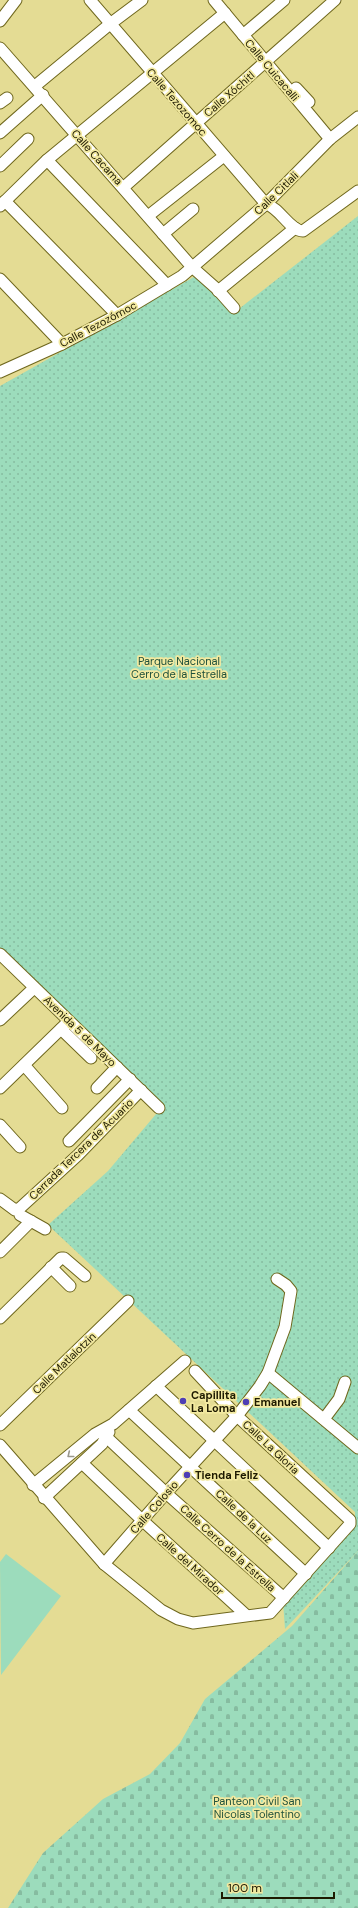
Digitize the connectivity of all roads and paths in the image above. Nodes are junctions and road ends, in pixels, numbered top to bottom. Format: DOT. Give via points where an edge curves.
graph roads {
  1 [pos="16,0"];
  2 [pos="90,0"];
  3 [pos="142,0"];
  4 [pos="284,0"];
  5 [pos="334,0"];
  6 [pos="215,1"];
  7 [pos="225,13"];
  8 [pos="0,21"];
  9 [pos="110,24"];
  10 [pos="243,35"];
  11 [pos="0,48"];
  12 [pos="265,62"];
  13 [pos="153,74"];
  14 [pos="276,76"];
  15 [pos="35,86"];
  16 [pos="43,95"];
  17 [pos="309,102"];
  18 [pos="358,117"];
  19 [pos="195,123"];
  20 [pos="0,133"];
  21 [pos="77,135"];
  22 [pos="28,139"];
  23 [pos="330,139"];
  24 [pos="224,156"];
  25 [pos="47,160"];
  26 [pos="1,164"];
  27 [pos="124,188"];
  28 [pos="358,191"];
  29 [pos="2,203"];
  30 [pos="266,204"];
  31 [pos="193,209"];
  32 [pos="148,216"];
  33 [pos="295,228"];
  34 [pos="163,234"];
  35 [pos="192,267"];
  36 [pos="0,279"];
  37 [pos="167,285"];
  38 [pos="218,291"];
  39 [pos="234,308"];
  40 [pos="117,315"];
  41 [pos="62,344"];
  42 [pos="2,368"];
  43 [pos="0,954"];
  44 [pos="34,988"];
  45 [pos="0,1020"];
  46 [pos="65,1025"];
  47 [pos="91,1058"];
  48 [pos="24,1065"];
  49 [pos="117,1067"];
  50 [pos="130,1079"];
  51 [pos="0,1088"];
  52 [pos="97,1088"];
  53 [pos="141,1090"];
  54 [pos="62,1108"];
  55 [pos="159,1108"];
  56 [pos="0,1125"];
  57 [pos="69,1141"];
  58 [pos="20,1146"];
  59 [pos="0,1199"];
  60 [pos="20,1215"];
  61 [pos="31,1221"];
  62 [pos="45,1229"];
  63 [pos="2,1247"];
  64 [pos="51,1267"];
  65 [pos="85,1276"];
  66 [pos="277,1279"];
  67 [pos="70,1286"];
  68 [pos="128,1301"];
  69 [pos="0,1318"];
  70 [pos="185,1361"];
  71 [pos="195,1371"];
  72 [pos="268,1374"];
  73 [pos="345,1382"];
  74 [pos="156,1386"];
  75 [pos="129,1410"];
  76 [pos="237,1416"];
  77 [pos="324,1419"];
  78 [pos="0,1425"];
  79 [pos="104,1434"];
  80 [pos="213,1440"];
  81 [pos="0,1445"];
  82 [pos="358,1448"];
  83 [pos="82,1463"];
  84 [pos="190,1466"];
  85 [pos="33,1485"];
  86 [pos="166,1493"];
  87 [pos="44,1498"];
  88 [pos="142,1520"];
  89 [pos="329,1548"];
  90 [pos="104,1564"];
  91 [pos="306,1574"];
  92 [pos="284,1598"];
  93 [pos="246,1615"];
  1 -- 8 [label="street"];
  2 -- 9 [label="street, Calle Tezozomoc"];
  3 -- 9 [label="street"];
  4 -- 10 [label="street"];
  5 -- 12 [label="street, Calle Xóchitl"];
  6 -- 7 [label="street, Calle Cuicacalli"];
  7 -- 10 [label="street, Calle Cuicacalli"];
  7 -- 13 [label="street"];
  9 -- 13 [label="street, Calle Tezozomoc"];
  9 -- 15 [label="street"];
  10 -- 12 [label="street, Calle Cuicacalli"];
  11 -- 15 [label="street, Calle Cacama"];
  12 -- 14 [label="street, Calle Cuicacalli"];
  12 -- 19 [label="street, Calle Xóchitl"];
  13 -- 19 [label="street, Calle Tezozomoc"];
  13 -- 21 [label="street"];
  14 -- 17 [label="street" via="292,83"];
  14 -- 23 [label="street, Calle Cuicacalli"];
  15 -- 16 [label="street, Calle Cacama"];
  16 -- 20 [label="street"];
  16 -- 21 [label="street, Calle Cacama"];
  18 -- 23 [label="street, Calle Citlali"];
  19 -- 24 [label="street, Calle Tezozomoc"];
  19 -- 27 [label="street, Calle Xóchitl"];
  21 -- 25 [label="street"];
  21 -- 27 [label="street, Calle Cacama"];
  22 -- 26 [label="street"];
  23 -- 30 [label="street, Calle Citlali"];
  24 -- 30 [label="street, Calle Tezozomoc"];
  24 -- 32 [label="street"];
  25 -- 29 [label="street"];
  25 -- 37 [label="street"];
  27 -- 32 [label="street, Calle Cacama"];
  28 -- 33 [label="street" via="303,231"];
  29 -- 40 [label="street"];
  30 -- 33 [label="street, Calle Tezozomoc" via="273,206"];
  30 -- 35 [label="street, Calle Citlali"];
  31 -- 34 [label="street"];
  32 -- 34 [label="street, Calle Cacama"];
  33 -- 38 [label="street"];
  34 -- 35 [label="street, Calle Cacama"];
  35 -- 37 [label="street, Calle Tezozómoc"];
  35 -- 38 [label="street, Calle Cacama"];
  36 -- 41 [label="street"];
  37 -- 40 [label="street, Calle Tezozómoc"];
  38 -- 39 [label="street, Calle Cacama"];
  40 -- 41 [label="street, Calle Tezozómoc"];
  41 -- 42 [label="street, Calle Tezozómoc"];
  43 -- 44 [label="street, Avenida 5 de Mayo"];
  44 -- 45 [label="street"];
  44 -- 46 [label="street, Avenida 5 de Mayo"];
  46 -- 47 [label="street"];
  46 -- 48 [label="street"];
  46 -- 49 [label="street, Avenida 5 de Mayo"];
  48 -- 51 [label="street"];
  48 -- 54 [label="street"];
  49 -- 50 [label="street, Avenida 5 de Mayo"];
  49 -- 52 [label="street"];
  50 -- 53 [label="street, Avenida 5 de Mayo"];
  50 -- 57 [label="street"];
  53 -- 55 [label="street, Avenida 5 de Mayo"];
  53 -- 59 [label="street, Cerrada Tercera de Acuario" via="78,1155 20,1208 15,1210"];
  56 -- 58 [label="street"];
  60 -- 61 [label="street"];
  61 -- 62 [label="street"];
  61 -- 63 [label="street"];
  64 -- 65 [label="street" via="60,1258 64,1258"];
  64 -- 67 [label="street"];
  64 -- 69 [label="street"];
  66 -- 72 [label="street, Calle Colosio" via="291,1291 285,1327"];
  68 -- 78 [label="street, Calle Matlalotzin"];
  70 -- 74 [label="street"];
  71 -- 76 [label="street, Calle La Gloria"];
  72 -- 76 [label="street, Calle Colosio"];
  72 -- 77 [label="street"];
  73 -- 77 [label="street" via="339,1400"];
  74 -- 75 [label="street"];
  74 -- 80 [label="street"];
  75 -- 79 [label="street"];
  75 -- 84 [label="street, Calle de la Luz"];
  76 -- 80 [label="street, Calle Colosio"];
  76 -- 89 [label="street, Calle La Gloria" via="350,1520 350,1524"];
  77 -- 82 [label="street"];
  79 -- 83 [label="street" via="102,1444"];
  79 -- 85 [label="street, one-way" via="95,1434"];
  79 -- 86 [label="street, Calle Cerro de la Estrella"];
  80 -- 84 [label="street, Calle Colosio"];
  80 -- 89 [label="street"];
  81 -- 85 [label="street"];
  83 -- 87 [label="street"];
  83 -- 88 [label="street, Calle del Mirador"];
  84 -- 86 [label="street, Calle Colosio"];
  84 -- 91 [label="street, Calle de la Luz"];
  85 -- 87 [label="street"];
  86 -- 88 [label="street, Calle Colosio"];
  86 -- 92 [label="street, Calle Cerro de la Estrella"];
  87 -- 90 [label="street"];
  88 -- 90 [label="street, Calle Colosio"];
  88 -- 93 [label="street, Calle del Mirador"];
  89 -- 91 [label="street"];
  90 -- 93 [label="street" via="150,1602 178,1619 192,1623"];
  91 -- 92 [label="street"];
  92 -- 93 [label="street" via="270,1614"];
}
